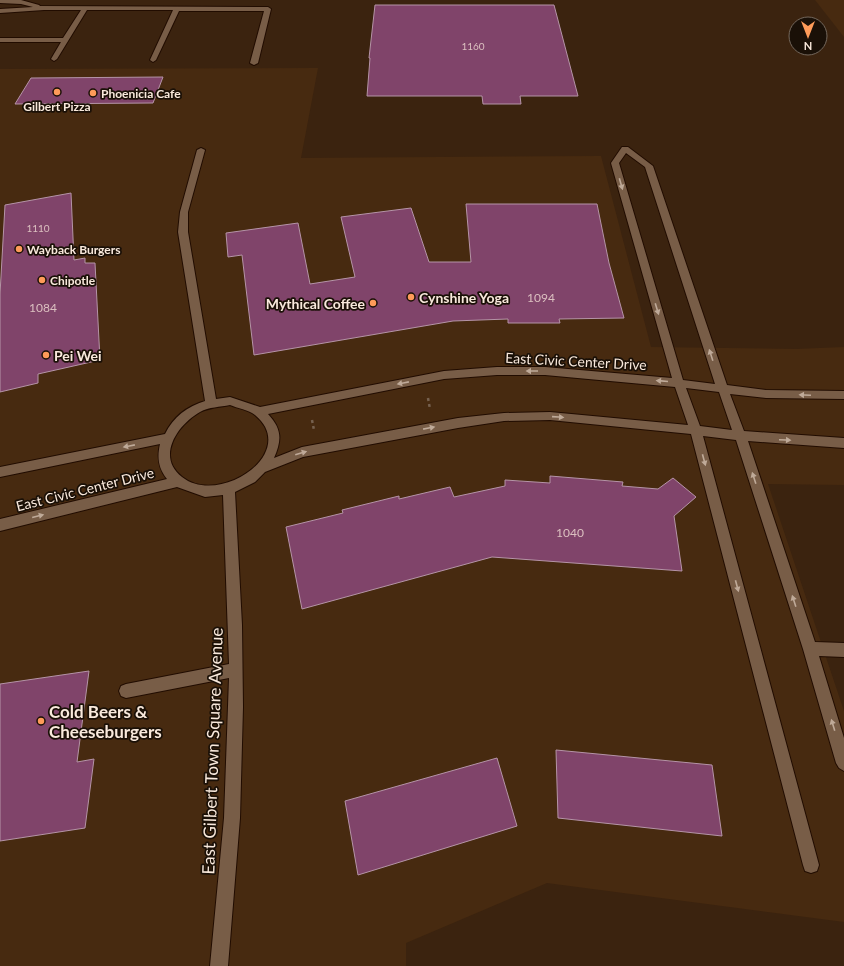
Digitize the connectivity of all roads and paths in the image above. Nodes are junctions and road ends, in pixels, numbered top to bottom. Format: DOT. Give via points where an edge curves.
graph roads {
  1 [pos="0,2"];
  2 [pos="44,8"];
  3 [pos="85,8"];
  4 [pos="176,9"];
  5 [pos="0,11"];
  6 [pos="0,40"];
  7 [pos="65,40"];
  8 [pos="54,59"];
  9 [pos="153,60"];
  10 [pos="254,63"];
  11 [pos="200,150"];
  12 [pos="679,383"];
  13 [pos="722,387"];
  14 [pos="427,396"];
  15 [pos="844,396"];
  16 [pos="211,403"];
  17 [pos="261,411"];
  18 [pos="310,413"];
  19 [pos="431,415"];
  20 [pos="696,431"];
  21 [pos="315,433"];
  22 [pos="740,435"];
  23 [pos="167,438"];
  24 [pos="844,443"];
  25 [pos="265,466"];
  26 [pos="0,472"];
  27 [pos="177,482"];
  28 [pos="229,489"];
  29 [pos="0,525"];
  30 [pos="810,649"];
  31 [pos="844,650"];
  32 [pos="236,670"];
  33 [pos="126,691"];
  34 [pos="844,763"];
  35 [pos="811,865"];
  36 [pos="219,966"];
  1 -- 2 [label="street" via="21,2"];
  2 -- 3 [label="street"];
  2 -- 5 [label="street"];
  3 -- 4 [label="street"];
  3 -- 7 [label="street"];
  4 -- 9 [label="street"];
  4 -- 10 [label="street" via="268,9"];
  6 -- 7 [label="street"];
  7 -- 8 [label="street"];
  11 -- 16 [label="street" via="184,212 183,232"];
  12 -- 13 [label="street, East Civic Center Drive"];
  13 -- 12 [label="street, one-way" via="661,198 648,166 624,149 615,163"];
  12 -- 17 [label="street, East Civic Center Drive, one-way" via="545,371 497,371 444,375"];
  12 -- 20 [label="street"];
  15 -- 13 [label="street, East Civic Center Drive, one-way" via="766,394"];
  13 -- 22 [label="street"];
  14 -- 19 [label="path"];
  16 -- 17 [label="street" via="230,401 247,404"];
  16 -- 23 [label="street" via="184,416"];
  17 -- 25 [label="street" via="271,422 275,436 273,451"];
  18 -- 21 [label="path"];
  20 -- 22 [label="street"];
  25 -- 20 [label="street, one-way" via="302,452 504,417 550,416"];
  20 -- 35 [label="street, one-way"];
  22 -- 24 [label="street, one-way"];
  30 -- 22 [label="street, one-way"];
  23 -- 26 [label="street, one-way"];
  23 -- 27 [label="street" via="163,450 164,462"];
  25 -- 28 [label="street" via="243,484"];
  27 -- 28 [label="street" via="201,491"];
  29 -- 27 [label="street, East Civic Center Drive, one-way"];
  28 -- 32 [label="street, East Gilbert Town Square Avenue"];
  30 -- 31 [label="street"];
  34 -- 30 [label="street, one-way"];
  32 -- 33 [label="street"];
  32 -- 36 [label="street, East Gilbert Town Square Avenue" via="230,829"];
}
